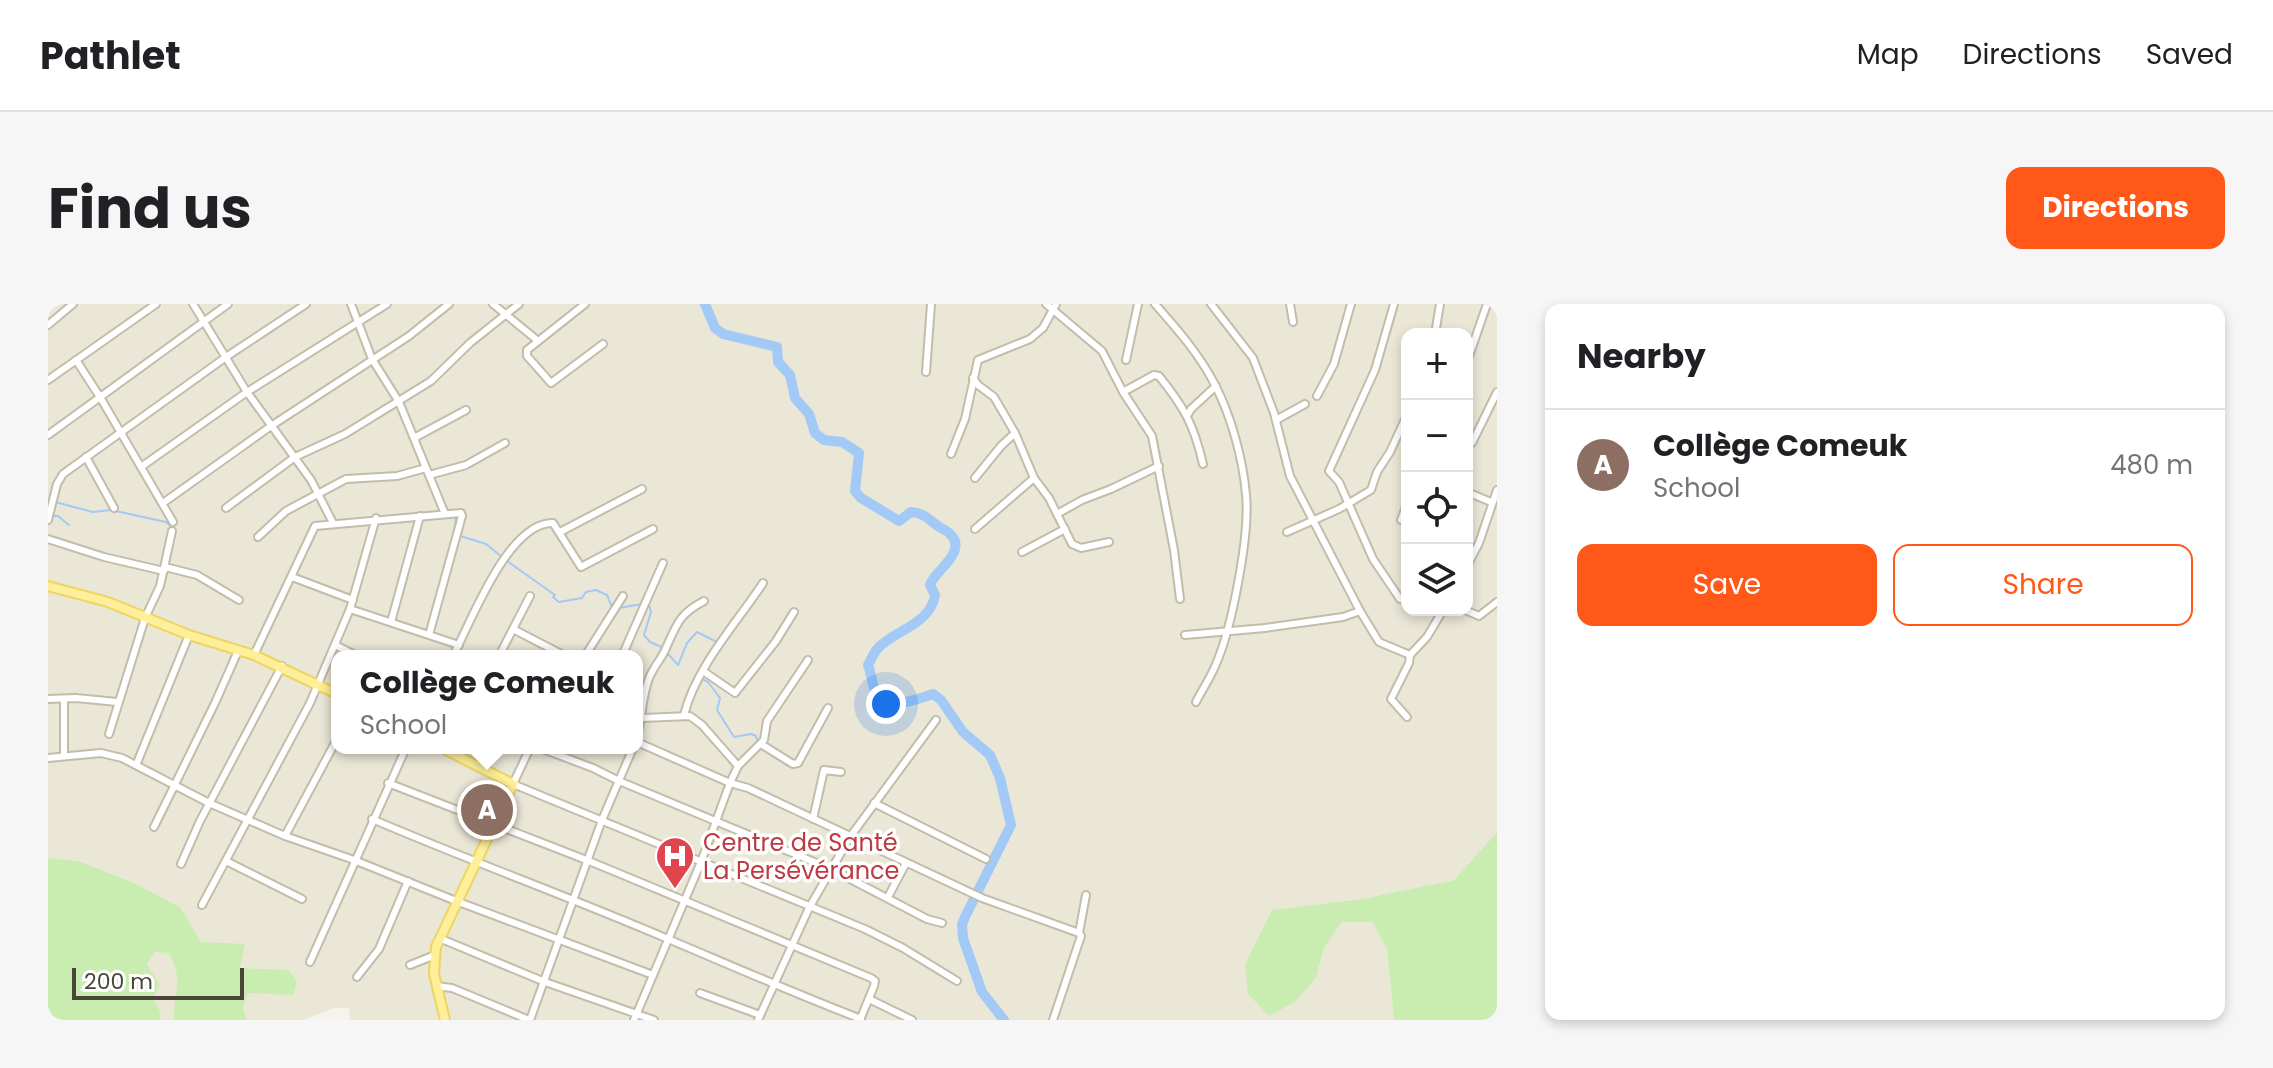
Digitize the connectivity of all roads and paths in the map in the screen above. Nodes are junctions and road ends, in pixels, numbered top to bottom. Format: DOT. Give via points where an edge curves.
graph roads {
  1 [pos="73,304"];
  2 [pos="156,304"];
  3 [pos="193,304"];
  4 [pos="228,304"];
  5 [pos="306,304"];
  6 [pos="351,304"];
  7 [pos="387,304"];
  8 [pos="449,304"];
  9 [pos="493,304"];
  10 [pos="519,304"];
  11 [pos="585,304"];
  12 [pos="931,304"];
  13 [pos="1046,304"];
  14 [pos="1138,304"];
  15 [pos="1155,304"];
  16 [pos="1212,304"];
  17 [pos="1290,304"];
  18 [pos="1351,304"];
  19 [pos="1394,304"];
  20 [pos="1440,304"];
  21 [pos="1487,304"];
  22 [pos="1054,307"];
  23 [pos="505,315"];
  24 [pos="203,321"];
  25 [pos="358,321"];
  26 [pos="1293,322"];
  27 [pos="48,325"];
  28 [pos="1436,328"];
  29 [pos="537,340"];
  30 [pos="603,344"];
  31 [pos="1473,345"];
  32 [pos="226,357"];
  33 [pos="372,359"];
  34 [pos="76,360"];
  35 [pos="1126,360"];
  36 [pos="926,372"];
  37 [pos="973,378"];
  38 [pos="48,380"];
  39 [pos="1216,386"];
  40 [pos="247,392"];
  41 [pos="1123,392"];
  42 [pos="1497,392"];
  43 [pos="1317,396"];
  44 [pos="100,397"];
  45 [pos="399,402"];
  46 [pos="1305,404"];
  47 [pos="466,410"];
  48 [pos="1187,416"];
  49 [pos="1276,420"];
  50 [pos="271,426"];
  51 [pos="1401,428"];
  52 [pos="120,432"];
  53 [pos="1015,433"];
  54 [pos="48,435"];
  55 [pos="414,438"];
  56 [pos="1473,441"];
  57 [pos="505,443"];
  58 [pos="951,454"];
  59 [pos="86,457"];
  60 [pos="295,457"];
  61 [pos="1203,464"];
  62 [pos="1159,466"];
  63 [pos="141,467"];
  64 [pos="428,471"];
  65 [pos="975,478"];
  66 [pos="1034,478"];
  67 [pos="642,489"];
  68 [pos="1497,490"];
  69 [pos="318,492"];
  70 [pos="1473,494"];
  71 [pos="1349,501"];
  72 [pos="1491,502"];
  73 [pos="163,503"];
  74 [pos="114,508"];
  75 [pos="226,508"];
  76 [pos="445,514"];
  77 [pos="1057,514"];
  78 [pos="420,516"];
  79 [pos="376,518"];
  80 [pos="48,520"];
  81 [pos="1312,520"];
  82 [pos="173,522"];
  83 [pos="333,523"];
  84 [pos="653,529"];
  85 [pos="975,529"];
  86 [pos="1065,529"];
  87 [pos="172,531"];
  88 [pos="560,532"];
  89 [pos="1287,532"];
  90 [pos="258,537"];
  91 [pos="48,539"];
  92 [pos="1109,542"];
  93 [pos="1022,552"];
  94 [pos="1473,554"];
  95 [pos="663,563"];
  96 [pos="164,569"];
  97 [pos="292,577"];
  98 [pos="763,583"];
  99 [pos="48,586"];
  100 [pos="530,596"];
  101 [pos="623,596"];
  102 [pos="1180,599"];
  103 [pos="1400,599"];
  104 [pos="239,600"];
  105 [pos="353,600"];
  106 [pos="704,601"];
  107 [pos="1497,602"];
  108 [pos="350,609"];
  109 [pos="1360,611"];
  110 [pos="794,612"];
  111 [pos="1473,613"];
  112 [pos="1439,616"];
  113 [pos="145,618"];
  114 [pos="391,622"];
  115 [pos="513,629"];
  116 [pos="1227,631"];
  117 [pos="189,635"];
  118 [pos="429,635"];
  119 [pos="1185,635"];
  120 [pos="335,645"];
  121 [pos="459,645"];
  122 [pos="333,650"];
  123 [pos="345,650"];
  124 [pos="456,650"];
  125 [pos="502,650"];
  126 [pos="553,650"];
  127 [pos="589,650"];
  128 [pos="625,650"];
  129 [pos="238,651"];
  130 [pos="331,654"];
  131 [pos="254,655"];
  132 [pos="1410,655"];
  133 [pos="808,660"];
  134 [pos="282,666"];
  135 [pos="703,671"];
  136 [pos="318,684"];
  137 [pos="331,691"];
  138 [pos="48,699"];
  139 [pos="64,699"];
  140 [pos="643,699"];
  141 [pos="117,702"];
  142 [pos="1196,702"];
  143 [pos="828,708"];
  144 [pos="684,715"];
  145 [pos="1407,717"];
  146 [pos="643,718"];
  147 [pos="936,720"];
  148 [pos="109,734"];
  149 [pos="643,742"];
  150 [pos="761,744"];
  151 [pos="331,750"];
  152 [pos="403,754"];
  153 [pos="456,754"];
  154 [pos="527,754"];
  155 [pos="556,754"];
  156 [pos="630,754"];
  157 [pos="64,756"];
  158 [pos="48,758"];
  159 [pos="137,763"];
  160 [pos="738,766"];
  161 [pos="841,772"];
  162 [pos="619,781"];
  163 [pos="388,783"];
  164 [pos="730,783"];
  165 [pos="513,784"];
  166 [pos="173,785"];
  167 [pos="209,803"];
  168 [pos="874,803"];
  169 [pos="372,819"];
  170 [pos="813,819"];
  171 [pos="602,820"];
  172 [pos="717,820"];
  173 [pos="248,821"];
  174 [pos="495,824"];
  175 [pos="154,827"];
  176 [pos="285,836"];
  177 [pos="850,837"];
  178 [pos="986,859"];
  179 [pos="354,860"];
  180 [pos="226,861"];
  181 [pos="589,861"];
  182 [pos="701,862"];
  183 [pos="476,863"];
  184 [pos="906,863"];
  185 [pos="181,864"];
  186 [pos="831,869"];
  187 [pos="408,881"];
  188 [pos="1086,895"];
  189 [pos="888,897"];
  190 [pos="302,899"];
  191 [pos="456,901"];
  192 [pos="574,901"];
  193 [pos="684,902"];
  194 [pos="202,905"];
  195 [pos="809,908"];
  196 [pos="942,923"];
  197 [pos="1079,933"];
  198 [pos="439,938"];
  199 [pos="667,939"];
  200 [pos="560,940"];
  201 [pos="791,945"];
  202 [pos="435,955"];
  203 [pos="310,962"];
  204 [pos="410,965"];
  205 [pos="653,975"];
  206 [pos="357,977"];
  207 [pos="957,981"];
  208 [pos="545,982"];
  209 [pos="773,985"];
  210 [pos="436,986"];
  211 [pos="700,993"];
  212 [pos="869,999"];
  213 [pos="635,1017"];
  214 [pos="759,1018"];
  215 [pos="445,1020"];
  216 [pos="530,1020"];
  217 [pos="654,1020"];
  218 [pos="861,1020"];
  219 [pos="912,1020"];
  220 [pos="1053,1020"];
  1 -- 27 [label="street"];
  2 -- 34 [label="street"];
  3 -- 24 [label="street"];
  4 -- 24 [label="street"];
  5 -- 32 [label="street"];
  6 -- 25 [label="street"];
  7 -- 25 [label="street"];
  8 -- 33 [label="street"];
  9 -- 23 [label="street"];
  10 -- 23 [label="street"];
  11 -- 29 [label="street"];
  12 -- 36 [label="street"];
  13 -- 22 [label="street"];
  14 -- 35 [label="street"];
  15 -- 39 [label="street"];
  16 -- 49 [label="street" via="1253,358"];
  17 -- 26 [label="street"];
  18 -- 43 [label="street" via="1334,364"];
  19 -- 71 [label="street" via="1375,370 1329,467"];
  20 -- 28 [label="street"];
  21 -- 31 [label="street"];
  22 -- 37 [label="street" via="1030,339 978,360"];
  22 -- 41 [label="street" via="1102,351"];
  23 -- 29 [label="street"];
  23 -- 45 [label="street" via="431,381"];
  24 -- 32 [label="street"];
  24 -- 44 [label="street"];
  25 -- 33 [label="street"];
  25 -- 40 [label="street"];
  29 -- 30 [label="street" via="527,354 551,383"];
  32 -- 40 [label="street"];
  32 -- 52 [label="street"];
  33 -- 45 [label="street"];
  33 -- 50 [label="street"];
  34 -- 38 [label="street"];
  34 -- 44 [label="street"];
  37 -- 53 [label="street" via="994,397"];
  37 -- 58 [label="street"];
  39 -- 48 [label="street"];
  39 -- 116 [label="street" via="1233,432 1246,494"];
  40 -- 50 [label="street"];
  40 -- 63 [label="street"];
  41 -- 48 [label="street" via="1157,375"];
  41 -- 62 [label="street" via="1148,427"];
  42 -- 56 [label="street"];
  44 -- 52 [label="street"];
  44 -- 54 [label="street"];
  45 -- 55 [label="street"];
  45 -- 60 [label="street"];
  46 -- 49 [label="street"];
  47 -- 55 [label="street"];
  48 -- 61 [label="street"];
  49 -- 81 [label="street" via="1289,472"];
  50 -- 60 [label="street"];
  50 -- 73 [label="street"];
  51 -- 71 [label="street" via="1373,486"];
  52 -- 59 [label="street"];
  52 -- 63 [label="street"];
  53 -- 65 [label="street"];
  53 -- 66 [label="street"];
  55 -- 64 [label="street"];
  57 -- 64 [label="street" via="466,465"];
  59 -- 74 [label="street"];
  59 -- 80 [label="street" via="59,479"];
  60 -- 69 [label="street"];
  60 -- 75 [label="street"];
  62 -- 77 [label="street"];
  62 -- 102 [label="street"];
  63 -- 73 [label="street"];
  64 -- 69 [label="street" via="346,479"];
  64 -- 76 [label="street"];
  66 -- 77 [label="street"];
  66 -- 85 [label="street"];
  67 -- 88 [label="street"];
  68 -- 72 [label="street"];
  69 -- 83 [label="street"];
  69 -- 90 [label="street"];
  70 -- 72 [label="street"];
  71 -- 81 [label="street"];
  71 -- 103 [label="street" via="1373,559"];
  72 -- 94 [label="street"];
  73 -- 82 [label="street"];
  76 -- 78 [label="street"];
  76 -- 118 [label="street" via="462,516"];
  77 -- 86 [label="street"];
  78 -- 79 [label="street"];
  78 -- 114 [label="street"];
  79 -- 83 [label="street"];
  79 -- 105 [label="street"];
  81 -- 89 [label="street"];
  81 -- 109 [label="street"];
  83 -- 97 [label="street" via="313,528"];
  84 -- 88 [label="street" via="581,567"];
  86 -- 92 [label="street" via="1077,547"];
  86 -- 93 [label="street"];
  87 -- 96 [label="street"];
  88 -- 121 [label="street" via="549,522 512,547"];
  91 -- 96 [label="street"];
  95 -- 128 [label="street"];
  96 -- 104 [label="street" via="197,575"];
  96 -- 113 [label="street"];
  97 -- 105 [label="street"];
  97 -- 131 [label="street"];
  98 -- 135 [label="street"];
  99 -- 113 [label="main road"];
  100 -- 115 [label="street"];
  101 -- 127 [label="street"];
  105 -- 108 [label="street"];
  106 -- 140 [label="street" via="679,620"];
  107 -- 111 [label="street" via="1479,616"];
  108 -- 114 [label="street"];
  108 -- 120 [label="street"];
  109 -- 116 [label="street"];
  109 -- 132 [label="street" via="1379,642"];
  110 -- 135 [label="street" via="735,693"];
  112 -- 132 [label="street"];
  113 -- 117 [label="main road"];
  113 -- 141 [label="street"];
  114 -- 118 [label="street"];
  115 -- 125 [label="street"];
  115 -- 126 [label="street"];
  116 -- 119 [label="street"];
  116 -- 142 [label="street"];
  117 -- 129 [label="main road"];
  117 -- 159 [label="street"];
  118 -- 121 [label="street"];
  120 -- 122 [label="street"];
  120 -- 123 [label="street"];
  121 -- 124 [label="street"];
  129 -- 131 [label="main road"];
  129 -- 166 [label="street"];
  130 -- 136 [label="street"];
  131 -- 134 [label="main road"];
  132 -- 145 [label="street" via="1391,699"];
  133 -- 150 [label="street" via="767,721"];
  134 -- 136 [label="main road"];
  134 -- 167 [label="street"];
  135 -- 144 [label="street"];
  136 -- 137 [label="main road"];
  136 -- 173 [label="street"];
  138 -- 139 [label="street"];
  139 -- 141 [label="street"];
  139 -- 157 [label="street"];
  141 -- 148 [label="street"];
  143 -- 150 [label="street" via="798,763"];
  144 -- 146 [label="street"];
  144 -- 160 [label="street" via="702,725"];
  147 -- 168 [label="street"];
  149 -- 164 [label="street"];
  150 -- 160 [label="street"];
  151 -- 176 [label="street"];
  152 -- 163 [label="street"];
  153 -- 165 [label="main road"];
  154 -- 165 [label="street"];
  155 -- 162 [label="street"];
  156 -- 162 [label="street"];
  157 -- 158 [label="street"];
  157 -- 159 [label="street" via="101,753"];
  159 -- 166 [label="street"];
  160 -- 164 [label="street"];
  161 -- 170 [label="street" via="824,770"];
  162 -- 171 [label="street"];
  162 -- 172 [label="street"];
  163 -- 169 [label="street"];
  163 -- 174 [label="street"];
  164 -- 170 [label="street"];
  164 -- 172 [label="street"];
  165 -- 171 [label="street"];
  165 -- 174 [label="main road"];
  166 -- 167 [label="street"];
  166 -- 175 [label="street"];
  167 -- 173 [label="street"];
  167 -- 185 [label="street"];
  168 -- 177 [label="street"];
  168 -- 178 [label="street"];
  169 -- 179 [label="street"];
  169 -- 183 [label="street"];
  170 -- 177 [label="street"];
  171 -- 181 [label="street"];
  171 -- 182 [label="street"];
  172 -- 182 [label="street"];
  172 -- 186 [label="street"];
  173 -- 176 [label="street"];
  173 -- 180 [label="street"];
  174 -- 181 [label="street"];
  174 -- 183 [label="main road"];
  176 -- 179 [label="street"];
  177 -- 184 [label="street"];
  177 -- 186 [label="street"];
  179 -- 187 [label="street"];
  179 -- 203 [label="street"];
  180 -- 190 [label="street"];
  180 -- 194 [label="street"];
  181 -- 192 [label="street"];
  181 -- 193 [label="street"];
  182 -- 193 [label="street"];
  182 -- 195 [label="street"];
  183 -- 191 [label="main road"];
  183 -- 192 [label="street"];
  184 -- 189 [label="street"];
  184 -- 197 [label="street"];
  186 -- 189 [label="street"];
  186 -- 195 [label="street"];
  187 -- 191 [label="street"];
  187 -- 206 [label="street" via="379,949"];
  188 -- 197 [label="street"];
  189 -- 196 [label="street"];
  191 -- 198 [label="main road"];
  191 -- 200 [label="street"];
  192 -- 199 [label="street"];
  192 -- 200 [label="street"];
  193 -- 199 [label="street"];
  193 -- 201 [label="street"];
  195 -- 201 [label="street"];
  195 -- 207 [label="street" via="896,944"];
  197 -- 220 [label="street"];
  198 -- 202 [label="main road"];
  198 -- 208 [label="street"];
  199 -- 205 [label="street"];
  199 -- 209 [label="street"];
  200 -- 205 [label="street"];
  200 -- 208 [label="street"];
  201 -- 209 [label="street"];
  201 -- 212 [label="street" via="871,978 875,981"];
  202 -- 204 [label="street"];
  202 -- 210 [label="main road"];
  205 -- 213 [label="street"];
  208 -- 213 [label="street"];
  208 -- 216 [label="street"];
  209 -- 214 [label="street"];
  209 -- 218 [label="street"];
  210 -- 215 [label="main road"];
  210 -- 216 [label="street"];
  211 -- 214 [label="street"];
  212 -- 218 [label="street"];
  212 -- 219 [label="street"];
  213 -- 217 [label="street"];
}
